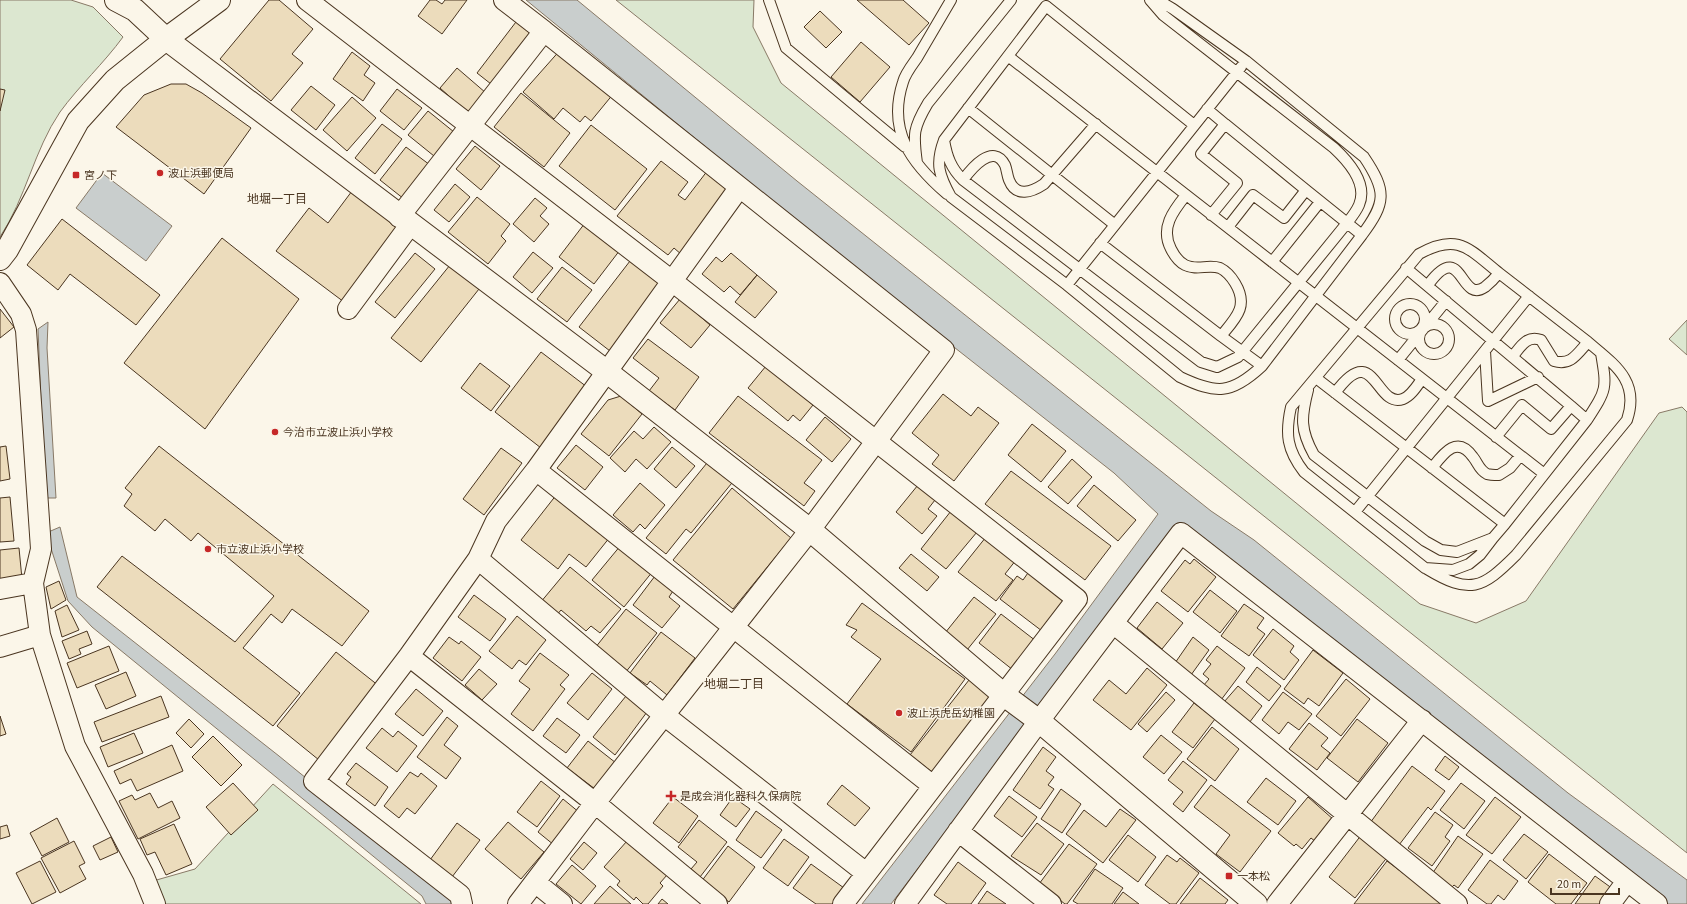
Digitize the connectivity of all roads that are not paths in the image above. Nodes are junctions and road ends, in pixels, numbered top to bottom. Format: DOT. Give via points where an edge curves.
graph roads {
  1 [pos="116,0"];
  2 [pos="219,0"];
  3 [pos="306,0"];
  4 [pos="504,0"];
  5 [pos="769,0"];
  6 [pos="951,0"];
  7 [pos="1011,0"];
  8 [pos="1150,0"];
  9 [pos="1158,0"];
  10 [pos="1048,3"];
  11 [pos="136,5"];
  12 [pos="544,30"];
  13 [pos="166,39"];
  14 [pos="1008,56"];
  15 [pos="1246,61"];
  16 [pos="1237,72"];
  17 [pos="968,108"];
  18 [pos="1207,109"];
  19 [pos="1096,124"];
  20 [pos="1225,124"];
  21 [pos="468,126"];
  22 [pos="1194,126"];
  23 [pos="944,140"];
  24 [pos="905,147"];
  25 [pos="918,165"];
  26 [pos="1157,172"];
  27 [pos="1051,174"];
  28 [pos="963,180"];
  29 [pos="739,188"];
  30 [pos="1306,190"];
  31 [pos="1186,195"];
  32 [pos="951,198"];
  33 [pos="1320,202"];
  34 [pos="1212,214"];
  35 [pos="405,221"];
  36 [pos="1347,224"];
  37 [pos="1115,225"];
  38 [pos="1228,227"];
  39 [pos="1362,235"];
  40 [pos="1100,243"];
  41 [pos="0,259"];
  42 [pos="1272,262"];
  43 [pos="1406,268"];
  44 [pos="1080,269"];
  45 [pos="1499,273"];
  46 [pos="672,281"];
  47 [pos="1298,282"];
  48 [pos="0,283"];
  49 [pos="1067,285"];
  50 [pos="1428,285"];
  51 [pos="1314,295"];
  52 [pos="1529,296"];
  53 [pos="1446,301"];
  54 [pos="348,309"];
  55 [pos="1358,329"];
  56 [pos="1221,336"];
  57 [pos="1493,340"];
  58 [pos="1588,342"];
  59 [pos="1484,351"];
  60 [pos="1244,353"];
  61 [pos="1601,353"];
  62 [pos="1513,356"];
  63 [pos="1398,360"];
  64 [pos="1262,366"];
  65 [pos="606,371"];
  66 [pos="1538,377"];
  67 [pos="1316,378"];
  68 [pos="1422,379"];
  69 [pos="1309,386"];
  70 [pos="1335,393"];
  71 [pos="1447,398"];
  72 [pos="1571,406"];
  73 [pos="1587,420"];
  74 [pos="1496,437"];
  75 [pos="875,442"];
  76 [pos="1406,448"];
  77 [pos="1520,456"];
  78 [pos="1432,468"];
  79 [pos="536,470"];
  80 [pos="1543,474"];
  81 [pos="1367,497"];
  82 [pos="1355,512"];
  83 [pos="1505,524"];
  84 [pos="810,530"];
  85 [pos="1493,538"];
  86 [pos="478,560"];
  87 [pos="1425,568"];
  88 [pos="32,583"];
  89 [pos="0,589"];
  90 [pos="1113,623"];
  91 [pos="733,627"];
  92 [pos="40,635"];
  93 [pos="0,647"];
  94 [pos="409,656"];
  95 [pos="1004,695"];
  96 [pos="664,715"];
  97 [pos="1422,720"];
  98 [pos="1039,721"];
  99 [pos="933,786"];
  100 [pos="595,803"];
  101 [pos="1347,814"];
  102 [pos="958,831"];
  103 [pos="866,873"];
  104 [pos="1627,881"];
  105 [pos="535,882"];
  106 [pos="156,904"];
  107 [pos="462,904"];
  108 [pos="518,904"];
  109 [pos="562,904"];
  110 [pos="717,904"];
  111 [pos="843,904"];
  112 [pos="905,904"];
  113 [pos="1051,904"];
  114 [pos="1256,904"];
  115 [pos="1277,904"];
  116 [pos="1458,904"];
  117 [pos="1610,904"];
  118 [pos="1657,904"];
  1 -- 11 [label="main road"];
  2 -- 13 [label="main road"];
  3 -- 21 [label="street"];
  4 -- 12 [label="street"];
  5 -- 24 [label="lane" via="786,48"];
  6 -- 24 [label="lane" via="903,81 898,108 899,128"];
  7 -- 25 [label="lane" via="928,103 917,122 914,142"];
  8 -- 16 [label="lane" via="1162,15"];
  9 -- 15 [label="lane"];
  10 -- 14 [label="lane"];
  10 -- 22 [label="lane"];
  11 -- 13 [label="main road"];
  12 -- 21 [label="street"];
  12 -- 29 [label="street"];
  13 -- 35 [label="main road"];
  13 -- 41 [label="main road" via="114,80 78,121"];
  14 -- 17 [label="lane"];
  14 -- 19 [label="lane"];
  15 -- 16 [label="lane"];
  15 -- 39 [label="lane" via="1364,157 1377,176 1381,205 1376,217"];
  16 -- 18 [label="lane"];
  16 -- 36 [label="lane" via="1346,160 1357,177 1361,192 1360,205"];
  17 -- 23 [label="lane"];
  17 -- 27 [label="lane"];
  18 -- 20 [label="lane"];
  18 -- 22 [label="lane"];
  19 -- 26 [label="lane"];
  19 -- 27 [label="lane"];
  20 -- 30 [label="lane"];
  20 -- 34 [label="lane" via="1201,154 1237,184"];
  21 -- 35 [label="street"];
  21 -- 46 [label="street"];
  22 -- 26 [label="lane"];
  23 -- 28 [label="lane" via="947,158 953,170"];
  23 -- 32 [label="lane" via="938,166"];
  24 -- 25 [label="lane"];
  25 -- 32 [label="lane"];
  26 -- 31 [label="lane"];
  26 -- 37 [label="lane"];
  27 -- 28 [label="lane" via="1036,190 1020,192 1008,180 1004,163 996,157 988,156 973,166"];
  27 -- 37 [label="lane"];
  28 -- 44 [label="lane"];
  29 -- 46 [label="street"];
  29 -- 75 [label="street" via="944,350"];
  30 -- 33 [label="lane"];
  30 -- 38 [label="lane" via="1284,218 1253,195"];
  31 -- 34 [label="lane"];
  31 -- 56 [label="lane" via="1173,212 1167,226 1167,241 1184,265 1195,268 1221,268 1232,278 1240,291 1242,304 1235,319"];
  32 -- 49 [label="lane"];
  33 -- 36 [label="lane"];
  33 -- 42 [label="lane"];
  34 -- 38 [label="lane"];
  35 -- 54 [label="street"];
  35 -- 65 [label="main road"];
  36 -- 39 [label="lane"];
  36 -- 47 [label="lane"];
  37 -- 40 [label="lane"];
  38 -- 42 [label="lane"];
  39 -- 51 [label="lane"];
  40 -- 44 [label="lane"];
  40 -- 56 [label="lane"];
  42 -- 47 [label="lane"];
  43 -- 45 [label="lane" via="1419,254 1435,245 1450,242 1468,248"];
  43 -- 50 [label="lane"];
  43 -- 55 [label="lane"];
  44 -- 49 [label="lane"];
  44 -- 60 [label="lane" via="1201,362 1217,367"];
  45 -- 50 [label="lane" via="1485,288 1473,290 1467,286 1460,273 1448,267 1435,275"];
  45 -- 52 [label="lane"];
  46 -- 65 [label="street"];
  46 -- 75 [label="street"];
  47 -- 51 [label="lane"];
  47 -- 60 [label="lane"];
  48 -- 88 [label="street" via="21,314 26,330 41,549"];
  49 -- 64 [label="lane" via="1180,377 1197,385 1217,390 1235,386"];
  50 -- 53 [label="lane"];
  51 -- 55 [label="lane"];
  51 -- 64 [label="lane"];
  52 -- 57 [label="lane"];
  52 -- 58 [label="lane"];
  53 -- 57 [label="lane"];
  53 -- 63 [label="lane"];
  55 -- 63 [label="lane"];
  55 -- 67 [label="lane"];
  56 -- 60 [label="lane"];
  57 -- 59 [label="lane"];
  57 -- 62 [label="lane"];
  58 -- 61 [label="lane"];
  58 -- 62 [label="lane" via="1570,361 1562,363 1554,360 1541,340 1534,337 1525,341"];
  59 -- 66 [label="lane" via="1488,401"];
  59 -- 71 [label="lane"];
  60 -- 64 [label="lane"];
  61 -- 73 [label="lane" via="1606,383 1603,396"];
  61 -- 87 [label="lane" via="1620,370 1631,391 1631,407 1626,420 1516,555 1497,574 1483,583 1466,586 1448,582"];
  62 -- 66 [label="lane"];
  63 -- 68 [label="lane"];
  65 -- 79 [label="street"];
  65 -- 84 [label="main road"];
  66 -- 72 [label="lane"];
  67 -- 69 [label="lane"];
  67 -- 70 [label="lane"];
  68 -- 70 [label="lane" via="1403,399 1395,400 1386,396 1371,374 1363,372 1345,379"];
  68 -- 71 [label="lane"];
  69 -- 81 [label="lane" via="1304,405 1305,438 1314,455"];
  69 -- 82 [label="lane" via="1291,407 1288,440 1294,458 1304,472"];
  70 -- 76 [label="lane"];
  71 -- 74 [label="lane"];
  71 -- 76 [label="lane"];
  72 -- 73 [label="lane"];
  72 -- 74 [label="lane" via="1551,429 1522,405"];
  73 -- 80 [label="lane"];
  74 -- 77 [label="lane"];
  75 -- 84 [label="street"];
  75 -- 95 [label="street" via="1077,599"];
  76 -- 78 [label="lane"];
  76 -- 81 [label="lane"];
  77 -- 78 [label="lane" via="1510,468 1499,475 1487,474 1466,448 1457,446 1447,450"];
  77 -- 80 [label="lane"];
  78 -- 83 [label="lane"];
  79 -- 86 [label="street" via="496,521"];
  79 -- 91 [label="street"];
  80 -- 83 [label="lane"];
  81 -- 82 [label="lane"];
  81 -- 85 [label="lane" via="1424,541 1441,550 1457,552"];
  82 -- 87 [label="lane"];
  83 -- 85 [label="lane"];
  84 -- 91 [label="street"];
  84 -- 95 [label="main road"];
  85 -- 87 [label="lane" via="1469,564 1453,570"];
  86 -- 94 [label="street"];
  86 -- 96 [label="street"];
  88 -- 89 [label="street"];
  88 -- 92 [label="street"];
  90 -- 97 [label="street" via="1181,533"];
  90 -- 98 [label="street"];
  90 -- 101 [label="street"];
  91 -- 96 [label="street"];
  91 -- 99 [label="street"];
  92 -- 93 [label="street"];
  92 -- 106 [label="street" via="75,746 143,874"];
  94 -- 100 [label="street"];
  94 -- 107 [label="street" via="314,781 460,895"];
  95 -- 98 [label="main road"];
  95 -- 99 [label="street"];
  96 -- 100 [label="street"];
  96 -- 103 [label="street"];
  97 -- 101 [label="street"];
  97 -- 104 [label="street"];
  98 -- 102 [label="street"];
  98 -- 114 [label="main road"];
  99 -- 103 [label="street"];
  100 -- 105 [label="street"];
  100 -- 110 [label="street"];
  101 -- 115 [label="street"];
  101 -- 116 [label="street"];
  102 -- 112 [label="street"];
  102 -- 113 [label="street"];
  103 -- 111 [label="street"];
  104 -- 117 [label="street"];
  104 -- 118 [label="street"];
  105 -- 108 [label="street"];
  105 -- 109 [label="street"];
}
